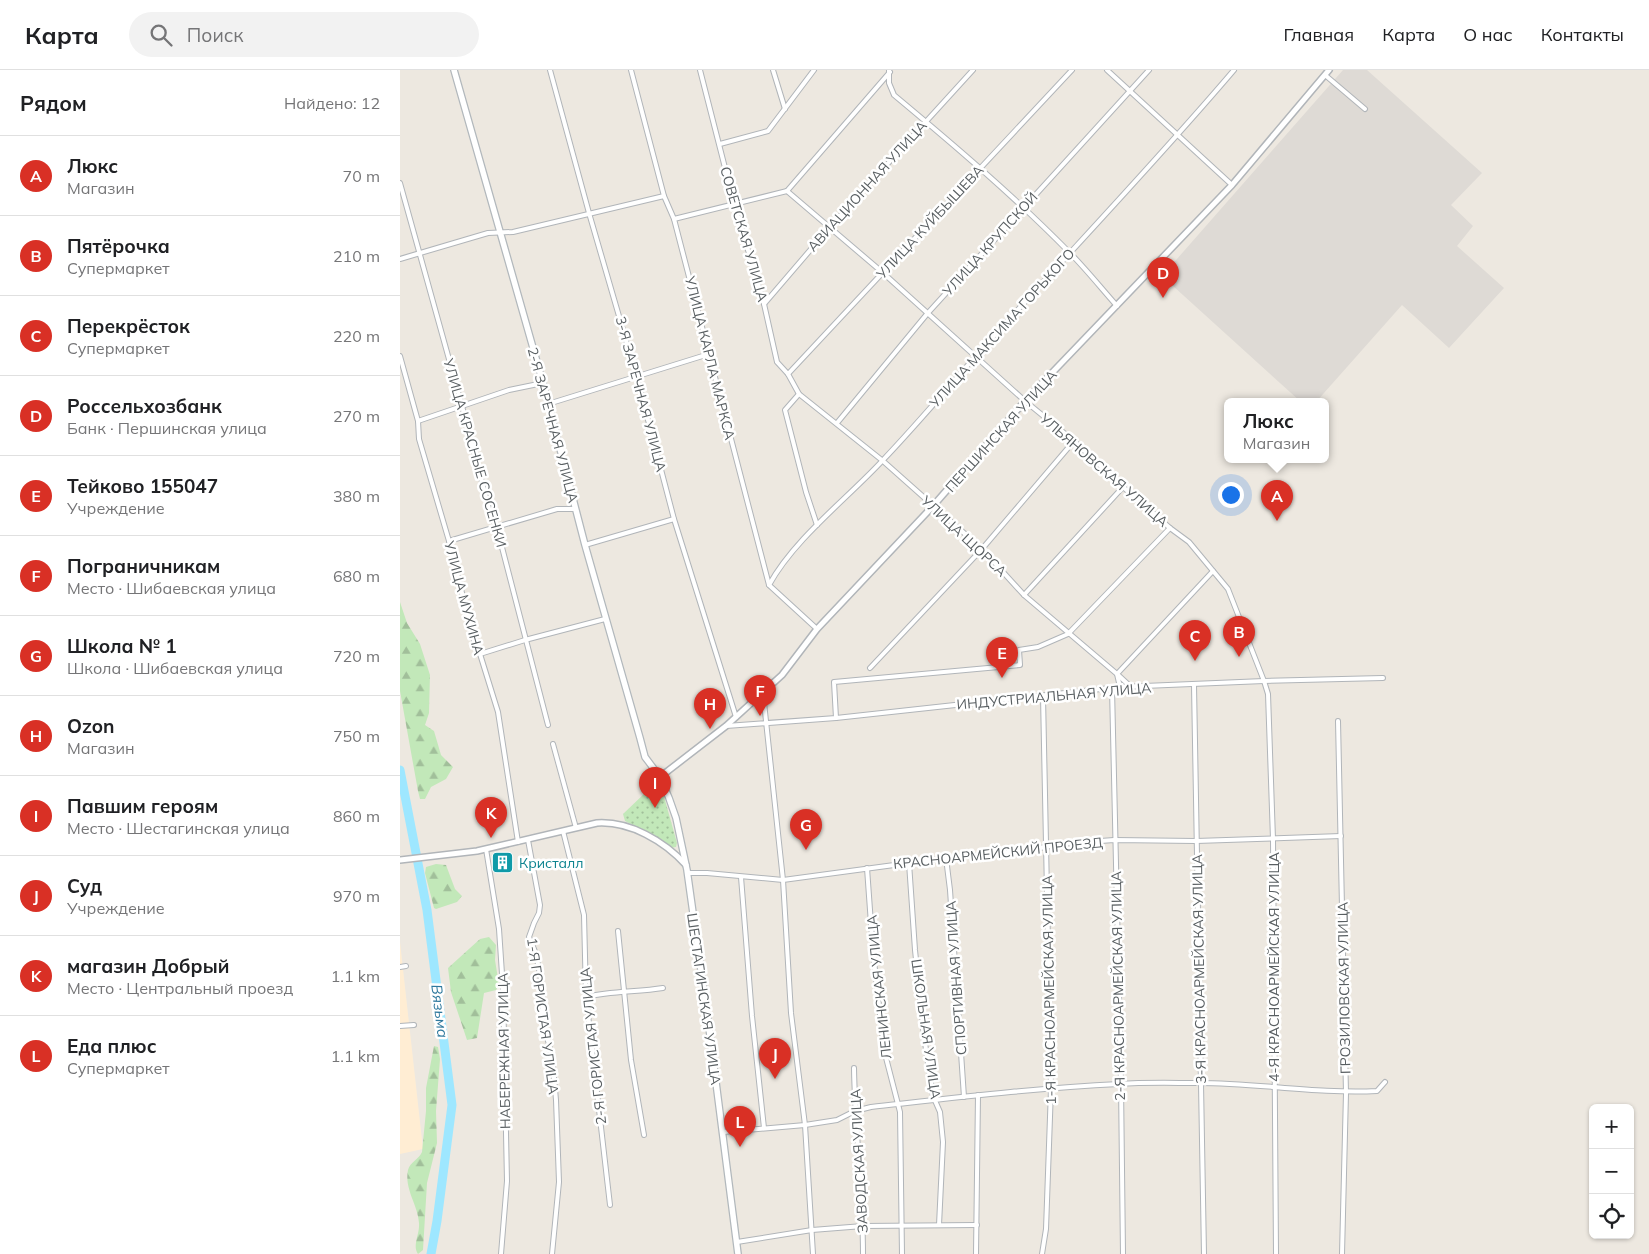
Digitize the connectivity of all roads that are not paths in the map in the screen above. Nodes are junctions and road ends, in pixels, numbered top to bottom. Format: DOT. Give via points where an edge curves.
graph roads {
  1 [pos="454,70"];
  2 [pos="550,70"];
  3 [pos="631,70"];
  4 [pos="700,70"];
  5 [pos="773,70"];
  6 [pos="814,70"];
  7 [pos="890,70"];
  8 [pos="973,70"];
  9 [pos="1072,70"];
  10 [pos="1107,70"];
  11 [pos="1148,70"];
  12 [pos="1234,70"];
  13 [pos="1327,72"];
  14 [pos="1130,91"];
  15 [pos="784,109"];
  16 [pos="1365,109"];
  17 [pos="925,121"];
  18 [pos="1179,135"];
  19 [pos="720,144"];
  20 [pos="980,169"];
  21 [pos="400,183"];
  22 [pos="1232,185"];
  23 [pos="787,191"];
  24 [pos="664,196"];
  25 [pos="734,203"];
  26 [pos="1022,208"];
  27 [pos="589,213"];
  28 [pos="674,219"];
  29 [pos="830,227"];
  30 [pos="500,233"];
  31 [pos="420,253"];
  32 [pos="1070,253"];
  33 [pos="400,259"];
  34 [pos="882,272"];
  35 [pos="764,304"];
  36 [pos="1117,306"];
  37 [pos="927,314"];
  38 [pos="709,354"];
  39 [pos="400,356"];
  40 [pos="976,356"];
  41 [pos="788,374"];
  42 [pos="637,378"];
  43 [pos="543,383"];
  44 [pos="799,394"];
  45 [pos="1025,401"];
  46 [pos="548,404"];
  47 [pos="462,406"];
  48 [pos="418,421"];
  49 [pos="837,423"];
  50 [pos="1074,441"];
  51 [pos="883,461"];
  52 [pos="1123,487"];
  53 [pos="933,506"];
  54 [pos="575,509"];
  55 [pos="674,520"];
  56 [pos="817,525"];
  57 [pos="497,528"];
  58 [pos="1170,528"];
  59 [pos="449,542"];
  60 [pos="585,545"];
  61 [pos="982,549"];
  62 [pos="1213,571"];
  63 [pos="769,585"];
  64 [pos="1024,595"];
  65 [pos="605,619"];
  66 [pos="817,629"];
  67 [pos="1068,634"];
  68 [pos="525,640"];
  69 [pos="480,654"];
  70 [pos="870,668"];
  71 [pos="1117,674"];
  72 [pos="1383,678"];
  73 [pos="1264,681"];
  74 [pos="1194,685"];
  75 [pos="1120,687"];
  76 [pos="1131,687"];
  77 [pos="1112,688"];
  78 [pos="763,692"];
  79 [pos="1043,696"];
  80 [pos="736,717"];
  81 [pos="836,718"];
  82 [pos="1338,721"];
  83 [pos="766,724"];
  84 [pos="548,725"];
  85 [pos="726,726"];
  86 [pos="553,744"];
  87 [pos="660,777"];
  88 [pos="576,828"];
  89 [pos="563,830"];
  90 [pos="1340,836"];
  91 [pos="1273,839"];
  92 [pos="528,840"];
  93 [pos="1114,840"];
  94 [pos="518,842"];
  95 [pos="1196,842"];
  96 [pos="1046,847"];
  97 [pos="682,848"];
  98 [pos="486,849"];
  99 [pos="668,850"];
  100 [pos="946,858"];
  101 [pos="400,860"];
  102 [pos="909,863"];
  103 [pos="686,865"];
  104 [pos="867,868"];
  105 [pos="687,873"];
  106 [pos="741,877"];
  107 [pos="783,880"];
  108 [pos="618,932"];
  109 [pos="406,966"];
  110 [pos="400,967"];
  111 [pos="664,988"];
  112 [pos="624,993"];
  113 [pos="586,997"];
  114 [pos="414,1025"];
  115 [pos="400,1026"];
  116 [pos="854,1068"];
  117 [pos="1385,1082"];
  118 [pos="1202,1083"];
  119 [pos="1121,1084"];
  120 [pos="1274,1086"];
  121 [pos="1051,1089"];
  122 [pos="1346,1092"];
  123 [pos="978,1095"];
  124 [pos="964,1097"];
  125 [pos="935,1101"];
  126 [pos="898,1104"];
  127 [pos="855,1111"];
  128 [pos="805,1125"];
  129 [pos="764,1128"];
  130 [pos="723,1132"];
  131 [pos="644,1135"];
  132 [pos="610,1205"];
  133 [pos="902,1225"];
  134 [pos="939,1225"];
  135 [pos="977,1225"];
  136 [pos="863,1226"];
  137 [pos="812,1230"];
  138 [pos="737,1242"];
  139 [pos="500,1254"];
  140 [pos="552,1254"];
  141 [pos="738,1254"];
  142 [pos="813,1254"];
  143 [pos="863,1254"];
  144 [pos="902,1254"];
  145 [pos="976,1254"];
  146 [pos="1042,1254"];
  147 [pos="1123,1254"];
  148 [pos="1204,1254"];
  149 [pos="1276,1254"];
  150 [pos="1342,1254"];
  1 -- 30 [label="main road, 2-Я ЗАРЕЧНАЯ УЛИЦА"];
  2 -- 27 [label="street, 3-Я ЗАРЕЧНАЯ УЛИЦА"];
  3 -- 24 [label="street, УЛИЦА КАРЛА МАРКСА"];
  4 -- 19 [label="street, СОВЕТСКАЯ УЛИЦА"];
  5 -- 15 [label="street"];
  6 -- 15 [label="street"];
  7 -- 17 [label="street" via="889,83 894,95"];
  7 -- 23 [label="street"];
  8 -- 17 [label="street, АВИАЦИОННАЯ УЛИЦА"];
  9 -- 20 [label="street, УЛИЦА КУЙБЫШЕВА"];
  10 -- 14 [label="street"];
  11 -- 14 [label="street, УЛИЦА КРУПСКОЙ"];
  12 -- 18 [label="street, УЛИЦА МАКСИМА ГОРЬКОГО"];
  13 -- 16 [label="street"];
  13 -- 22 [label="street, ПЕРШИНСКАЯ УЛИЦА"];
  14 -- 18 [label="street"];
  14 -- 26 [label="street, УЛИЦА КРУПСКОЙ"];
  15 -- 19 [label="street" via="768,131"];
  17 -- 20 [label="street"];
  17 -- 29 [label="street, АВИАЦИОННАЯ УЛИЦА"];
  18 -- 22 [label="street"];
  18 -- 32 [label="street, УЛИЦА МАКСИМА ГОРЬКОГО"];
  19 -- 25 [label="street, СОВЕТСКАЯ УЛИЦА"];
  20 -- 26 [label="street"];
  20 -- 34 [label="street, УЛИЦА КУЙБЫШЕВА"];
  21 -- 31 [label="street, УЛИЦА КРАСНЫЕ СОСЕНКИ"];
  22 -- 36 [label="street, ПЕРШИНСКАЯ УЛИЦА"];
  23 -- 25 [label="street"];
  23 -- 29 [label="street, УЛЬЯНОВСКАЯ УЛИЦА"];
  24 -- 27 [label="street"];
  24 -- 28 [label="street, УЛИЦА КАРЛА МАРКСА"];
  25 -- 28 [label="street"];
  25 -- 35 [label="street, СОВЕТСКАЯ УЛИЦА"];
  26 -- 32 [label="street"];
  26 -- 37 [label="street, УЛИЦА КРУПСКОЙ"];
  27 -- 30 [label="street"];
  27 -- 42 [label="street, 3-Я ЗАРЕЧНАЯ УЛИЦА"];
  28 -- 38 [label="street, УЛИЦА КАРЛА МАРКСА"];
  29 -- 34 [label="street, УЛЬЯНОВСКАЯ УЛИЦА"];
  29 -- 35 [label="street, АВИАЦИОННАЯ УЛИЦА"];
  30 -- 31 [label="street" via="488,233"];
  30 -- 43 [label="main road, 2-Я ЗАРЕЧНАЯ УЛИЦА"];
  31 -- 33 [label="street"];
  31 -- 47 [label="street, УЛИЦА КРАСНЫЕ СОСЕНКИ"];
  32 -- 36 [label="street"];
  32 -- 40 [label="street, УЛИЦА МАКСИМА ГОРЬКОГО"];
  34 -- 37 [label="street, УЛЬЯНОВСКАЯ УЛИЦА"];
  34 -- 41 [label="street, УЛИЦА КУЙБЫШЕВА"];
  35 -- 41 [label="street, СОВЕТСКАЯ УЛИЦА" via="777,362"];
  36 -- 45 [label="street, ПЕРШИНСКАЯ УЛИЦА"];
  37 -- 40 [label="street, УЛЬЯНОВСКАЯ УЛИЦА"];
  37 -- 49 [label="street, УЛИЦА КРУПСКОЙ"];
  38 -- 42 [label="street"];
  38 -- 63 [label="street, УЛИЦА КАРЛА МАРКСА"];
  39 -- 48 [label="street, УЛИЦА МУХИНА"];
  40 -- 45 [label="street, УЛЬЯНОВСКАЯ УЛИЦА"];
  40 -- 51 [label="street, УЛИЦА МАКСИМА ГОРЬКОГО"];
  41 -- 44 [label="street, СОВЕТСКАЯ УЛИЦА"];
  42 -- 46 [label="street"];
  42 -- 55 [label="street, 3-Я ЗАРЕЧНАЯ УЛИЦА"];
  43 -- 46 [label="main road, 2-Я ЗАРЕЧНАЯ УЛИЦА"];
  43 -- 47 [label="street" via="509,390"];
  44 -- 49 [label="street, УЛИЦА ЩОРСА"];
  44 -- 56 [label="street" via="784,410"];
  45 -- 50 [label="street, УЛЬЯНОВСКАЯ УЛИЦА"];
  45 -- 53 [label="street, ПЕРШИНСКАЯ УЛИЦА"];
  46 -- 54 [label="main road, 2-Я ЗАРЕЧНАЯ УЛИЦА"];
  47 -- 48 [label="street"];
  47 -- 57 [label="street, УЛИЦА КРАСНЫЕ СОСЕНКИ" via="490,516"];
  48 -- 59 [label="street, УЛИЦА МУХИНА" via="419,439"];
  49 -- 51 [label="street, УЛИЦА ЩОРСА"];
  50 -- 52 [label="street, УЛЬЯНОВСКАЯ УЛИЦА"];
  50 -- 61 [label="street"];
  51 -- 53 [label="street, УЛИЦА ЩОРСА"];
  51 -- 56 [label="street, УЛИЦА МАКСИМА ГОРЬКОГО"];
  52 -- 58 [label="street, УЛЬЯНОВСКАЯ УЛИЦА"];
  52 -- 64 [label="street"];
  53 -- 61 [label="street, УЛИЦА ЩОРСА"];
  53 -- 66 [label="street, ПЕРШИНСКАЯ УЛИЦА"];
  54 -- 57 [label="street" via="557,509"];
  54 -- 60 [label="main road, 2-Я ЗАРЕЧНАЯ УЛИЦА"];
  55 -- 60 [label="street"];
  55 -- 80 [label="street, 3-Я ЗАРЕЧНАЯ УЛИЦА"];
  56 -- 63 [label="street, УЛИЦА МАКСИМА ГОРЬКОГО"];
  57 -- 59 [label="street"];
  57 -- 68 [label="street, УЛИЦА КРАСНЫЕ СОСЕНКИ"];
  58 -- 62 [label="street, УЛЬЯНОВСКАЯ УЛИЦА" via="1189,542"];
  58 -- 67 [label="street"];
  59 -- 69 [label="street, УЛИЦА МУХИНА"];
  60 -- 65 [label="main road, 2-Я ЗАРЕЧНАЯ УЛИЦА"];
  61 -- 64 [label="street, УЛИЦА ЩОРСА"];
  61 -- 70 [label="street"];
  62 -- 71 [label="street"];
  62 -- 73 [label="street, УЛЬЯНОВСКАЯ УЛИЦА" via="1228,589"];
  63 -- 66 [label="street"];
  64 -- 67 [label="street, УЛИЦА ЩОРСА"];
  65 -- 68 [label="street"];
  65 -- 87 [label="main road, 2-Я ЗАРЕЧНАЯ УЛИЦА" via="645,757"];
  66 -- 78 [label="street, ПЕРШИНСКАЯ УЛИЦА" via="782,675"];
  67 -- 71 [label="street, УЛИЦА ЩОРСА"];
  67 -- 81 [label="street" via="1038,648 1019,650 1020,665 834,682"];
  68 -- 69 [label="street"];
  68 -- 84 [label="street, УЛИЦА КРАСНЫЕ СОСЕНКИ"];
  69 -- 94 [label="street, УЛИЦА МУХИНА" via="498,712"];
  71 -- 75 [label="street"];
  71 -- 76 [label="street, УЛИЦА ЩОРСА"];
  72 -- 73 [label="street, ИНДУСТРИАЛЬНАЯ УЛИЦА"];
  73 -- 74 [label="street, ИНДУСТРИАЛЬНАЯ УЛИЦА"];
  73 -- 91 [label="street, 4-Я КРАСНОАРМЕЙСКАЯ УЛИЦА" via="1268,694"];
  74 -- 76 [label="street, ИНДУСТРИАЛЬНАЯ УЛИЦА"];
  74 -- 95 [label="street, 3-Я КРАСНОАРМЕЙСКАЯ УЛИЦА"];
  75 -- 76 [label="street, ИНДУСТРИАЛЬНАЯ УЛИЦА"];
  75 -- 77 [label="street, ИНДУСТРИАЛЬНАЯ УЛИЦА"];
  77 -- 79 [label="street, ИНДУСТРИАЛЬНАЯ УЛИЦА"];
  77 -- 93 [label="street, 2-Я КРАСНОАРМЕЙСКАЯ УЛИЦА"];
  78 -- 80 [label="street, ПЕРШИНСКАЯ УЛИЦА"];
  78 -- 83 [label="street"];
  79 -- 81 [label="street, ИНДУСТРИАЛЬНАЯ УЛИЦА"];
  79 -- 96 [label="street, 1-Я КРАСНОАРМЕЙСКАЯ УЛИЦА"];
  80 -- 85 [label="street, ПЕРШИНСКАЯ УЛИЦА"];
  81 -- 83 [label="street, ИНДУСТРИАЛЬНАЯ УЛИЦА"];
  82 -- 90 [label="street, ГРОЗИЛОВСКАЯ УЛИЦА"];
  83 -- 85 [label="street, ИНДУСТРИАЛЬНАЯ УЛИЦА"];
  83 -- 107 [label="street"];
  85 -- 87 [label="street, ПЕРШИНСКАЯ УЛИЦА"];
  86 -- 88 [label="street"];
  87 -- 97 [label="main road, ШЕСТАГИНСКАЯ УЛИЦА"];
  88 -- 89 [label="street"];
  88 -- 99 [label="street" via="611,822 643,833"];
  89 -- 92 [label="street"];
  89 -- 113 [label="street, 2-Я ГОРИСТАЯ УЛИЦА" via="584,915"];
  90 -- 91 [label="street, КРАСНОАРМЕЙСКИЙ ПРОЕЗД"];
  90 -- 122 [label="street, ГРОЗИЛОВСКАЯ УЛИЦА"];
  91 -- 95 [label="street, КРАСНОАРМЕЙСКИЙ ПРОЕЗД"];
  91 -- 120 [label="street, 4-Я КРАСНОАРМЕЙСКАЯ УЛИЦА"];
  92 -- 94 [label="street"];
  92 -- 140 [label="street, 1-Я ГОРИСТАЯ УЛИЦА" via="540,905 529,937 543,990 542,1018 552,1056 556,1100 559,1182"];
  93 -- 95 [label="street, КРАСНОАРМЕЙСКИЙ ПРОЕЗД"];
  93 -- 96 [label="street, КРАСНОАРМЕЙСКИЙ ПРОЕЗД"];
  93 -- 119 [label="street, 2-Я КРАСНОАРМЕЙСКАЯ УЛИЦА"];
  94 -- 98 [label="street"];
  95 -- 118 [label="street, 3-Я КРАСНОАРМЕЙСКАЯ УЛИЦА"];
  96 -- 100 [label="street, КРАСНОАРМЕЙСКИЙ ПРОЕЗД"];
  96 -- 121 [label="street, 1-Я КРАСНОАРМЕЙСКАЯ УЛИЦА"];
  97 -- 99 [label="street"];
  97 -- 103 [label="main road, ШЕСТАГИНСКАЯ УЛИЦА"];
  98 -- 101 [label="street"];
  98 -- 139 [label="street, НАБЕРЕЖНАЯ УЛИЦА" via="499,929 503,989 507,1181"];
  99 -- 103 [label="street"];
  100 -- 102 [label="street, КРАСНОАРМЕЙСКИЙ ПРОЕЗД"];
  100 -- 124 [label="street, СПОРТИВНАЯ УЛИЦА"];
  102 -- 104 [label="street, КРАСНОАРМЕЙСКИЙ ПРОЕЗД"];
  102 -- 125 [label="street, ШКОЛЬНАЯ УЛИЦА" via="924,1036"];
  103 -- 105 [label="main road, ШЕСТАГИНСКАЯ УЛИЦА"];
  104 -- 107 [label="street, КРАСНОАРМЕЙСКИЙ ПРОЕЗД"];
  104 -- 126 [label="street, ЛЕНИНСКАЯ УЛИЦА" via="884,1050"];
  105 -- 106 [label="street, КРАСНОАРМЕЙСКИЙ ПРОЕЗД"];
  105 -- 130 [label="main road, ШЕСТАГИНСКАЯ УЛИЦА"];
  106 -- 107 [label="street, КРАСНОАРМЕЙСКИЙ ПРОЕЗД"];
  106 -- 129 [label="street"];
  107 -- 128 [label="street" via="792,1013"];
  108 -- 112 [label="street"];
  109 -- 110 [label="street"];
  111 -- 112 [label="street"];
  112 -- 113 [label="street"];
  112 -- 131 [label="street"];
  113 -- 132 [label="street, 2-Я ГОРИСТАЯ УЛИЦА"];
  114 -- 115 [label="street"];
  116 -- 127 [label="street, ЗАВОДСКАЯ УЛИЦА"];
  117 -- 122 [label="street" via="1377,1091"];
  118 -- 119 [label="street"];
  118 -- 120 [label="street"];
  118 -- 148 [label="street, 3-Я КРАСНОАРМЕЙСКАЯ УЛИЦА"];
  119 -- 121 [label="street"];
  119 -- 147 [label="street, 2-Я КРАСНОАРМЕЙСКАЯ УЛИЦА"];
  120 -- 122 [label="street"];
  120 -- 149 [label="street, 4-Я КРАСНОАРМЕЙСКАЯ УЛИЦА"];
  121 -- 123 [label="street"];
  121 -- 146 [label="street, 1-Я КРАСНОАРМЕЙСКАЯ УЛИЦА" via="1046,1229"];
  122 -- 150 [label="street, ГРОЗИЛОВСКАЯ УЛИЦА"];
  123 -- 124 [label="street"];
  123 -- 135 [label="street"];
  124 -- 125 [label="street"];
  125 -- 126 [label="street"];
  125 -- 134 [label="street, ШКОЛЬНАЯ УЛИЦА" via="940,1112 943,1142"];
  126 -- 127 [label="street"];
  126 -- 133 [label="street, ЛЕНИНСКАЯ УЛИЦА"];
  127 -- 128 [label="street" via="836,1120"];
  127 -- 136 [label="street, ЗАВОДСКАЯ УЛИЦА"];
  128 -- 129 [label="street"];
  128 -- 137 [label="street"];
  129 -- 130 [label="street"];
  130 -- 138 [label="main road, ШЕСТАГИНСКАЯ УЛИЦА"];
  133 -- 134 [label="street"];
  133 -- 136 [label="street"];
  133 -- 144 [label="street, ЛЕНИНСКАЯ УЛИЦА"];
  134 -- 135 [label="street"];
  135 -- 145 [label="street"];
  136 -- 137 [label="street"];
  136 -- 143 [label="street, ЗАВОДСКАЯ УЛИЦА"];
  137 -- 138 [label="street"];
  137 -- 142 [label="street"];
  138 -- 141 [label="main road, ШЕСТАГИНСКАЯ УЛИЦА"];
}
